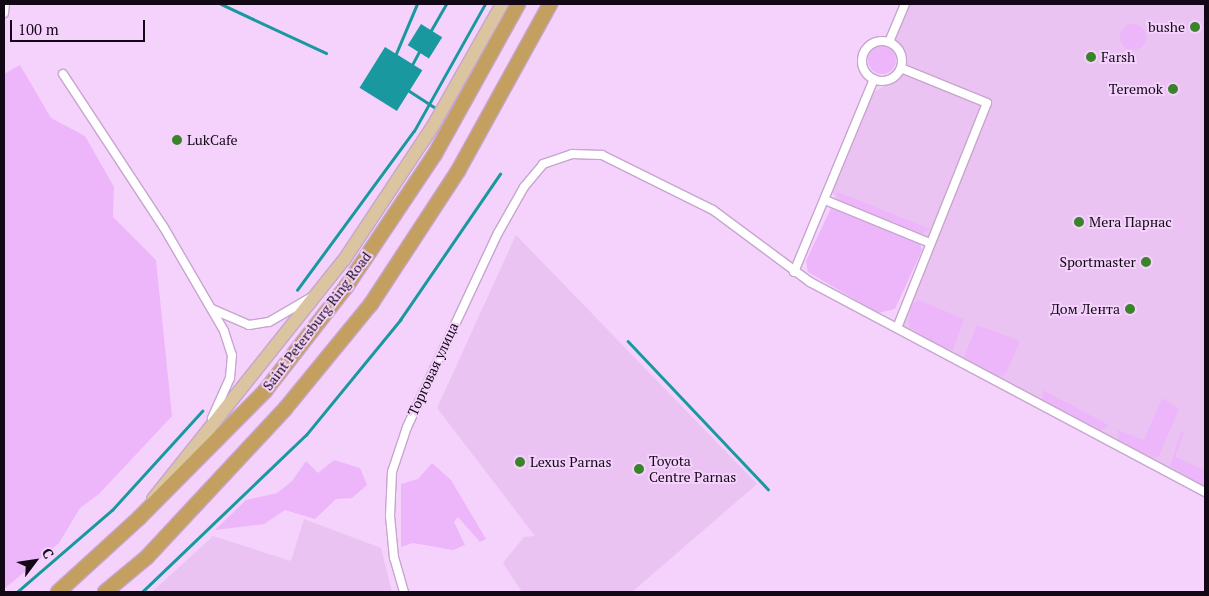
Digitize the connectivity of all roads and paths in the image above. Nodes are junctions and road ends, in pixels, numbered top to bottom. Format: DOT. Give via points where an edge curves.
graph roads {
  1 [pos="5,4"];
  2 [pos="502,4"];
  3 [pos="518,4"];
  4 [pos="550,4"];
  5 [pos="905,4"];
  6 [pos="4,13"];
  7 [pos="889,42"];
  8 [pos="901,68"];
  9 [pos="63,74"];
  10 [pos="874,79"];
  11 [pos="825,200"];
  12 [pos="930,243"];
  13 [pos="794,272"];
  14 [pos="317,294"];
  15 [pos="212,309"];
  16 [pos="897,328"];
  17 [pos="210,422"];
  18 [pos="1205,492"];
  19 [pos="139,518"];
  20 [pos="58,592"];
  21 [pos="105,592"];
  22 [pos="404,592"];
  1 -- 6 [label="street"];
  2 -- 14 [label="main road" via="433,126"];
  3 -- 19 [label="highway, Saint Petersburg Ring Road" via="434,154 346,287 265,391"];
  4 -- 21 [label="highway, Saint Petersburg Ring Road" via="458,171 371,304 279,416 147,556"];
  5 -- 7 [label="street"];
  7 -- 8 [label="street" via="899,50"];
  7 -- 10 [label="street" via="871,44 863,53 865,71"];
  8 -- 10 [label="street" via="893,78"];
  8 -- 12 [label="street" via="987,103"];
  9 -- 15 [label="street"];
  10 -- 11 [label="street"];
  11 -- 12 [label="street"];
  11 -- 13 [label="street"];
  12 -- 16 [label="street"];
  13 -- 16 [label="street"];
  13 -- 22 [label="street, Торговая улица" via="713,210 602,155 572,154 543,164 498,233 407,427 392,472 390,516 394,558"];
  14 -- 15 [label="street" via="269,322 249,325"];
  14 -- 17 [label="main road"];
  15 -- 17 [label="street" via="232,355 230,378"];
  16 -- 18 [label="street"];
  17 -- 19 [label="main road"];
  19 -- 20 [label="highway, Saint Petersburg Ring Road"];
}
